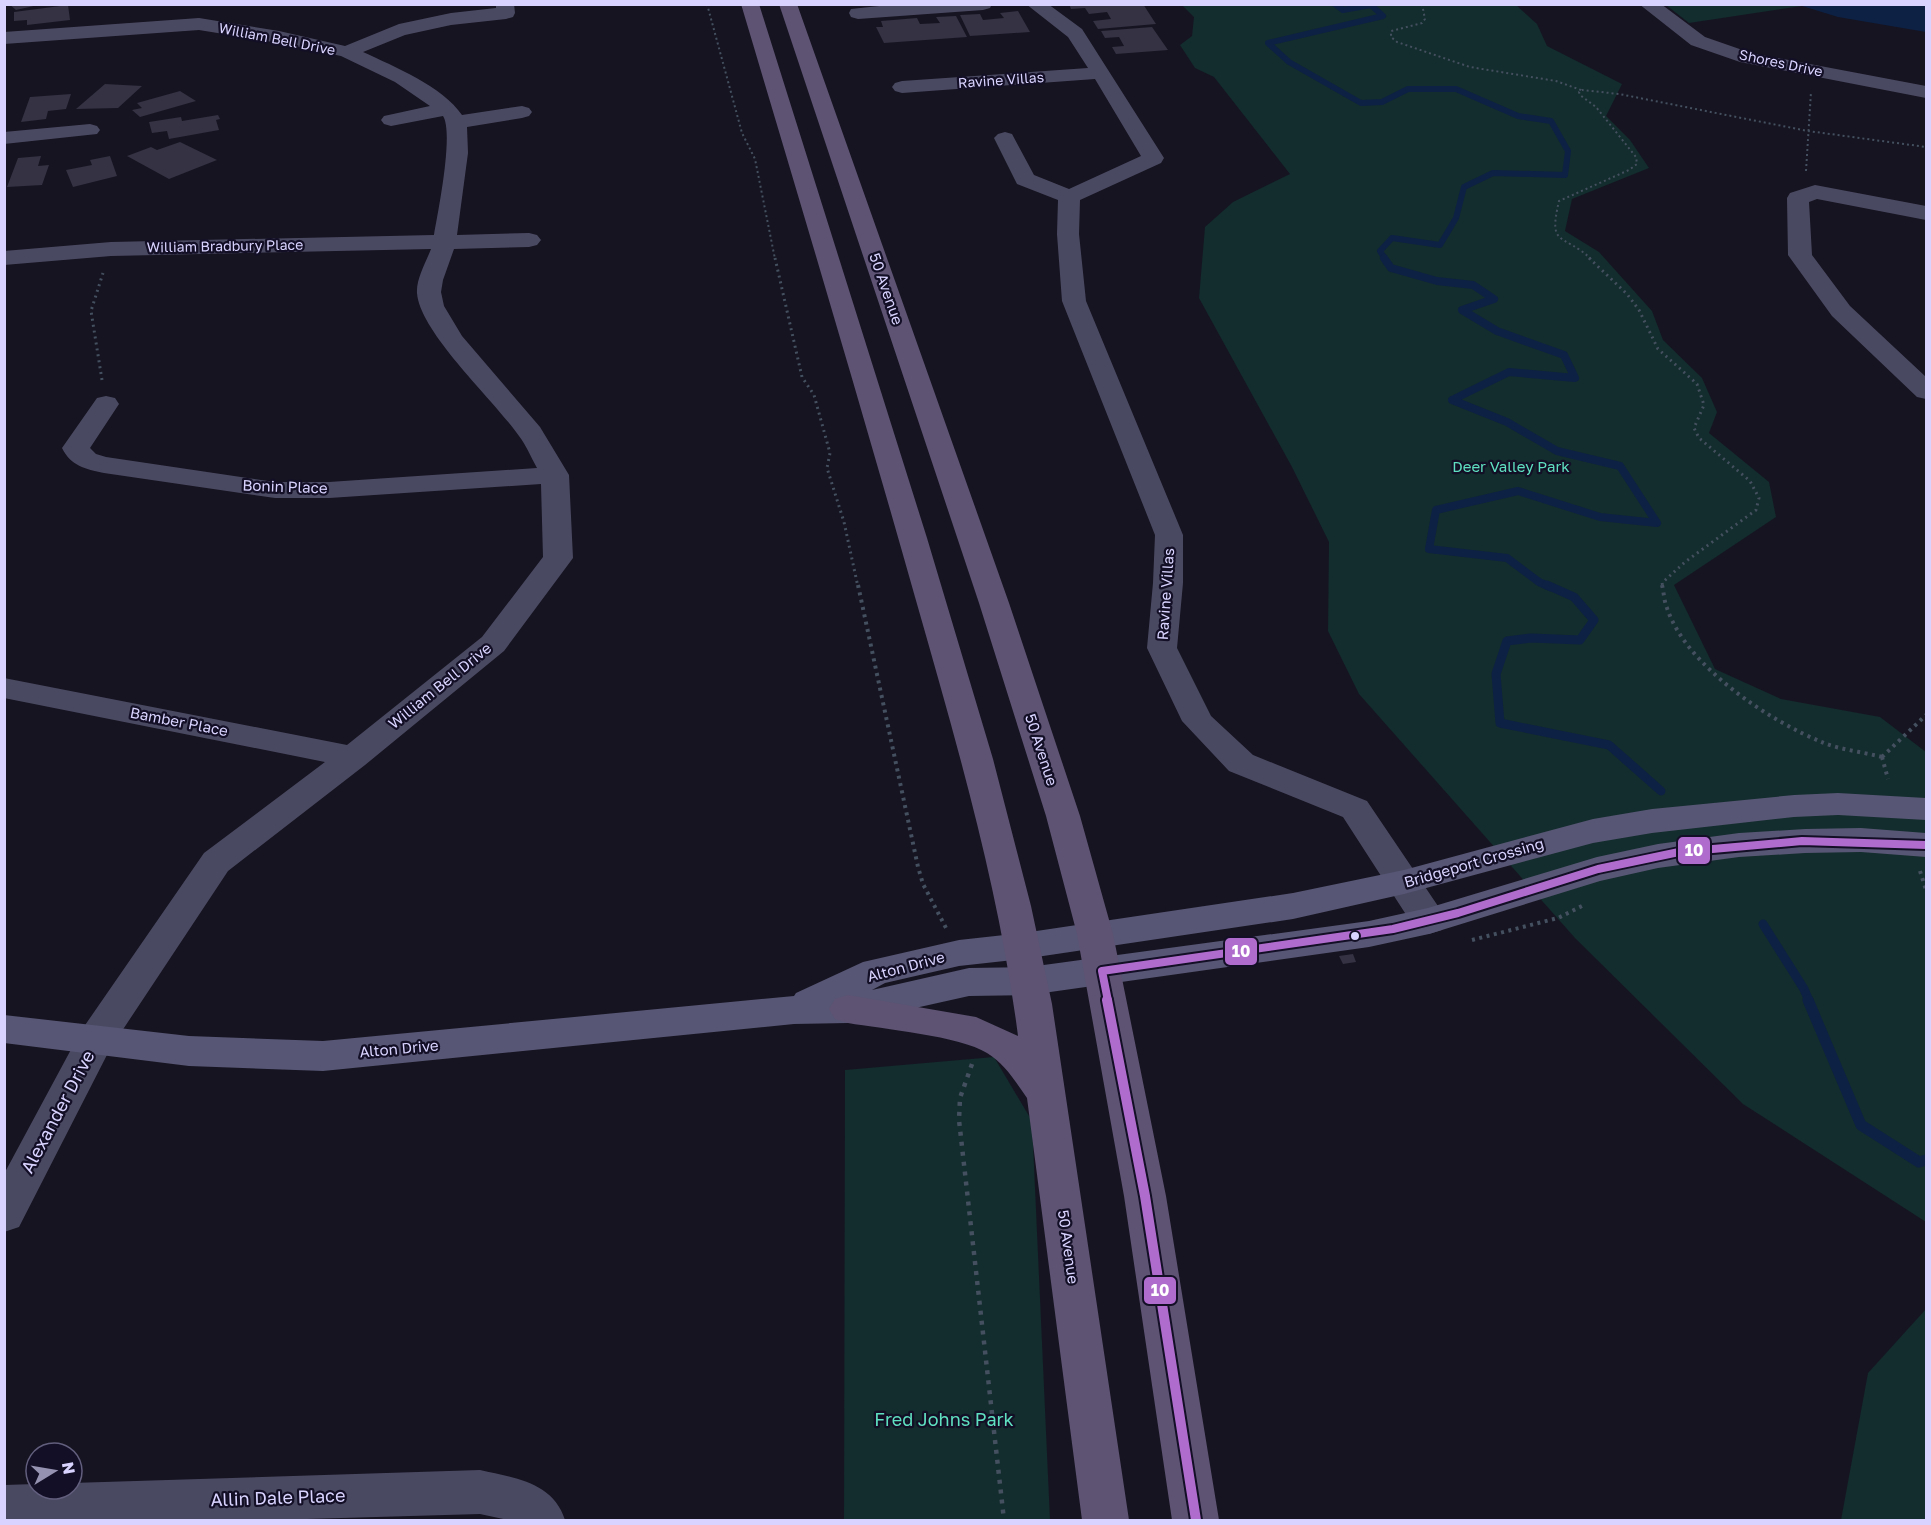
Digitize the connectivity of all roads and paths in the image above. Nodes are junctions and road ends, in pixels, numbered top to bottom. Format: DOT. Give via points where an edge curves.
graph roads {
  1 [pos="506,4"];
  2 [pos="707,4"];
  3 [pos="750,4"];
  4 [pos="788,4"];
  5 [pos="983,4"];
  6 [pos="1035,4"];
  7 [pos="1422,4"];
  8 [pos="1647,4"];
  9 [pos="215,11"];
  10 [pos="858,13"];
  11 [pos="199,24"];
  12 [pos="4,38"];
  13 [pos="347,52"];
  14 [pos="1813,70"];
  15 [pos="1100,73"];
  16 [pos="902,87"];
  17 [pos="1582,90"];
  18 [pos="1926,92"];
  19 [pos="522,112"];
  20 [pos="453,116"];
  21 [pos="391,120"];
  22 [pos="90,130"];
  23 [pos="1808,131"];
  24 [pos="4,138"];
  25 [pos="1005,138"];
  26 [pos="1926,147"];
  27 [pos="1805,196"];
  28 [pos="1069,197"];
  29 [pos="1926,213"];
  30 [pos="529,240"];
  31 [pos="445,242"];
  32 [pos="111,249"];
  33 [pos="4,258"];
  34 [pos="1926,392"];
  35 [pos="106,404"];
  36 [pos="555,475"];
  37 [pos="4,688"];
  38 [pos="1926,714"];
  39 [pos="353,757"];
  40 [pos="1926,809"];
  41 [pos="1926,845"];
  42 [pos="1404,882"];
  43 [pos="1429,921"];
  44 [pos="959,953"];
  45 [pos="1099,953"];
  46 [pos="1026,964"];
  47 [pos="848,1009"];
  48 [pos="794,1010"];
  49 [pos="4,1029"];
  50 [pos="976,1031"];
  51 [pos="95,1041"];
  52 [pos="1046,1093"];
  53 [pos="4,1215"];
  54 [pos="4,1507"];
  55 [pos="542,1521"];
  56 [pos="1004,1521"];
  57 [pos="1106,1521"];
  58 [pos="1196,1521"];
  1 -- 13 [label="street" via="506,13 399,30"];
  2 -- 44 [label="path" via="742,134 755,159 802,377 814,395 830,453 827,468 844,522 918,867"];
  3 -- 46 [label="main road, 50 Avenue" via="887,449 1003,859"];
  4 -- 45 [label="main road, 50 Avenue" via="998,615 1063,816"];
  5 -- 10 [label="street"];
  6 -- 15 [label="street" via="1075,33"];
  7 -- 17 [label="path" via="1422,23 1391,31 1397,42 1470,67 1556,81"];
  8 -- 14 [label="street, Shores Drive" via="1698,41 1747,58"];
  9 -- 11 [label="street, William Bell Drive"];
  11 -- 12 [label="street, William Bell Drive"];
  11 -- 13 [label="street, William Bell Drive"];
  13 -- 20 [label="street, William Bell Drive" via="402,78"];
  14 -- 18 [label="street, Shores Drive"];
  14 -- 23 [label="path"];
  15 -- 16 [label="street, Ravine Villas"];
  15 -- 28 [label="street" via="1153,158"];
  17 -- 23 [label="path"];
  17 -- 38 [label="path" via="1580,95 1602,115 1636,157 1637,164 1560,201 1553,226 1556,234 1587,256 1627,294 1658,349 1696,384 1704,405 1694,428 1699,438 1750,481 1759,498 1756,510 1662,583 1662,598 1681,636 1707,668 1738,694 1817,740 1882,757"];
  19 -- 20 [label="street"];
  20 -- 21 [label="street"];
  20 -- 31 [label="street, William Bell Drive" via="457,153"];
  22 -- 24 [label="street"];
  23 -- 26 [label="path"];
  23 -- 27 [label="path"];
  25 -- 28 [label="street" via="1025,179"];
  27 -- 29 [label="street" via="1815,192"];
  27 -- 34 [label="street" via="1798,198 1800,255 1841,311"];
  28 -- 42 [label="street, Ravine Villas" via="1074,301 1169,535 1162,648 1198,721 1241,763 1355,809"];
  30 -- 31 [label="street"];
  31 -- 32 [label="street, William Bradbury Place"];
  31 -- 36 [label="street, William Bell Drive" via="431,280 432,306 452,339 531,433"];
  32 -- 33 [label="street, William Bradbury Place"];
  32 -- 35 [label="path" via="91,311"];
  35 -- 36 [label="street, Bonin Place" via="76,448 86,460 126,469 247,487 302,490"];
  36 -- 39 [label="street, William Bell Drive" via="558,558 493,644"];
  37 -- 39 [label="street, Bamber Place"];
  39 -- 51 [label="street, William Bell Drive" via="216,862"];
  40 -- 42 [label="street, Bridgeport Crossing" via="1838,804 1652,821 1536,845"];
  41 -- 43 [label="street, Bridgeport Crossing" via="1805,841 1739,844 1658,856 1597,869"];
  42 -- 43 [label="street, Ravine Villas"];
  42 -- 45 [label="street, Bridgeport Crossing"];
  43 -- 45 [label="street, Bridgeport Crossing" via="1369,934"];
  44 -- 46 [label="street, Alton Drive"];
  44 -- 48 [label="street, Alton Drive" via="876,972"];
  45 -- 46 [label="street, Bridgeport Crossing"];
  45 -- 58 [label="main road, 50 Avenue" via="1144,1196"];
  46 -- 47 [label="street, Alton Drive" via="969,982"];
  46 -- 52 [label="main road, 50 Avenue"];
  47 -- 48 [label="street, Alton Drive"];
  47 -- 50 [label="main road"];
  48 -- 51 [label="street, Alton Drive" via="323,1056 189,1051"];
  49 -- 51 [label="street, Alton Drive"];
  50 -- 52 [label="main road" via="1001,1043 1021,1059"];
  50 -- 56 [label="path" via="976,1053 960,1098 959,1120"];
  51 -- 53 [label="street, Alexander Drive"];
  52 -- 57 [label="main road, 50 Avenue"];
  54 -- 55 [label="street, Allin Dale Place" via="480,1492 523,1502"];
}
